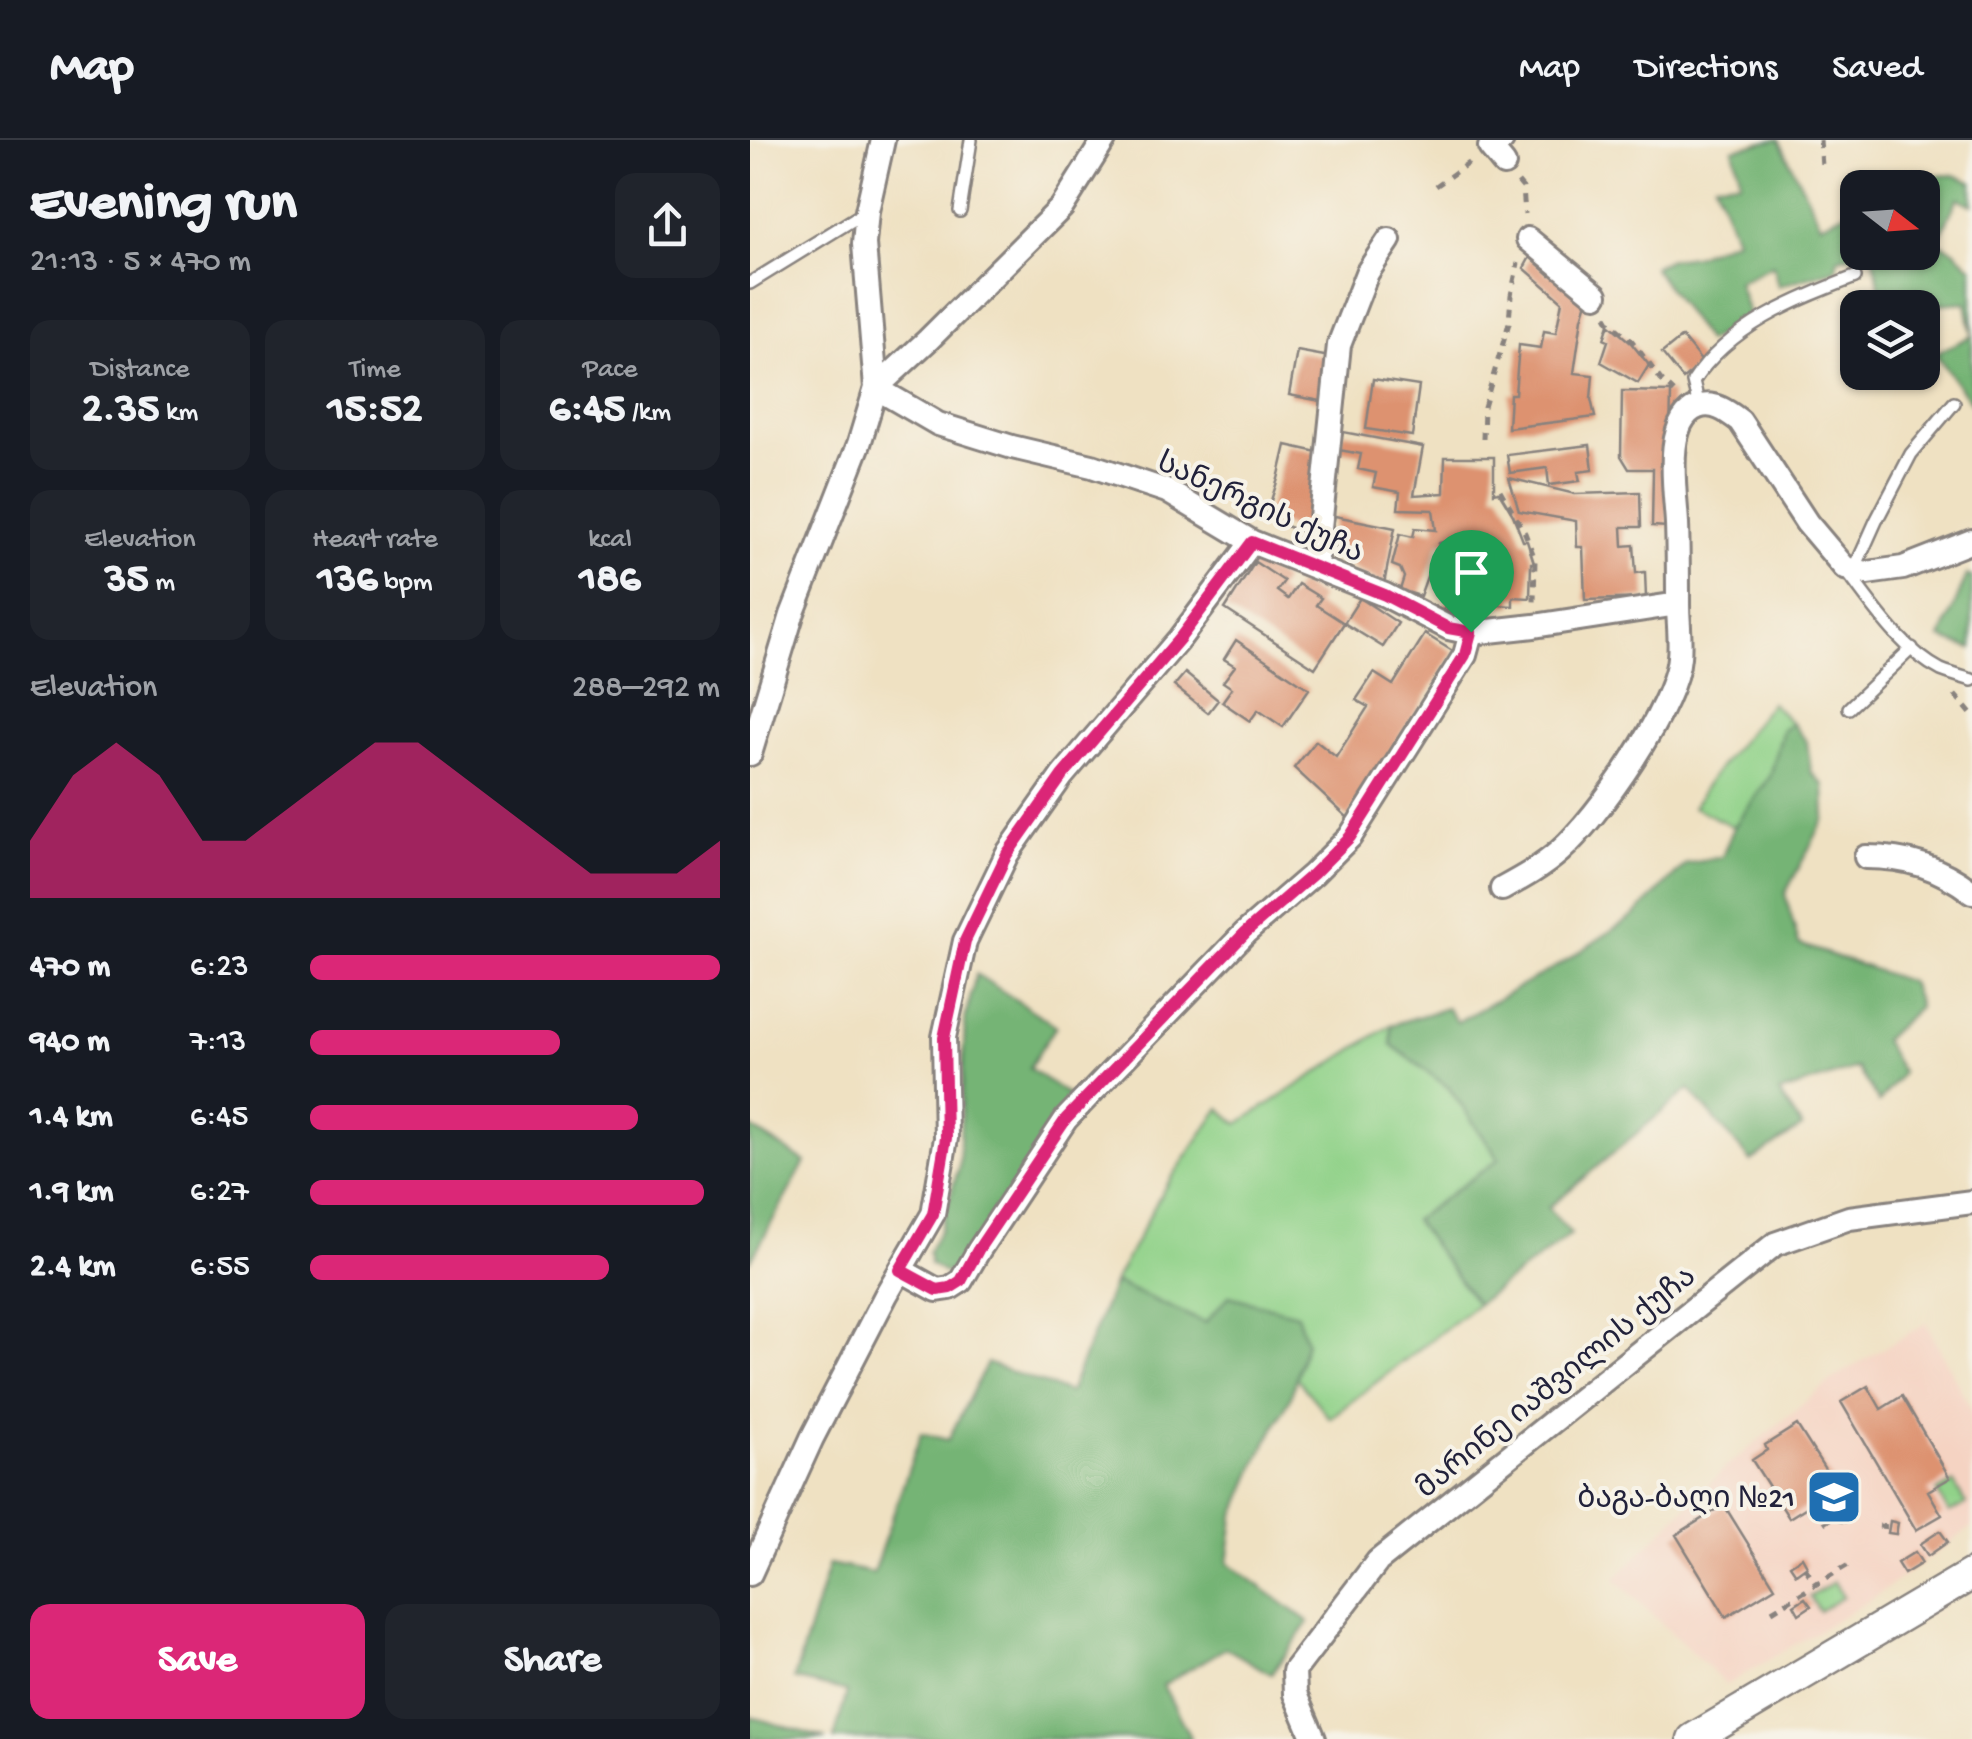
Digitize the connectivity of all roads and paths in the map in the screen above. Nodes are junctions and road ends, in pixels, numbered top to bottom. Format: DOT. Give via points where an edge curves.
graph roads {
  1 [pos="883,140"];
  2 [pos="972,140"];
  3 [pos="1820,140"];
  4 [pos="1096,143"];
  5 [pos="1499,150"];
  6 [pos="1822,166"];
  7 [pos="1436,186"];
  8 [pos="867,210"];
  9 [pos="960,210"];
  10 [pos="1528,238"];
  11 [pos="1388,240"];
  12 [pos="1855,278"];
  13 [pos="750,283"];
  14 [pos="1596,295"];
  15 [pos="876,388"];
  16 [pos="1954,403"];
  17 [pos="1695,408"];
  18 [pos="1482,439"];
  19 [pos="1500,490"];
  20 [pos="1972,541"];
  21 [pos="1252,542"];
  22 [pos="1316,566"];
  23 [pos="1850,569"];
  24 [pos="1678,604"];
  25 [pos="1534,626"];
  26 [pos="1471,632"];
  27 [pos="1912,648"];
  28 [pos="1972,680"];
  29 [pos="1849,708"];
  30 [pos="750,754"];
  31 [pos="1866,856"];
  32 [pos="1502,889"];
  33 [pos="1972,892"];
  34 [pos="1972,1202"];
  35 [pos="900,1270"];
  36 [pos="1852,1522"];
  37 [pos="1824,1523"];
  38 [pos="1879,1526"];
  39 [pos="1888,1528"];
  40 [pos="1850,1564"];
  41 [pos="1805,1568"];
  42 [pos="750,1574"];
  43 [pos="1972,1574"];
  44 [pos="1816,1584"];
  45 [pos="1772,1611"];
  46 [pos="1314,1739"];
  47 [pos="1692,1739"];
  1 -- 8 [label="street"];
  2 -- 9 [label="lane"];
  3 -- 6 [label="path"];
  4 -- 15 [label="street" via="1062,207"];
  5 -- 7 [label="path"];
  5 -- 10 [label="path" via="1523,188"];
  8 -- 13 [label="lane"];
  8 -- 15 [label="street"];
  10 -- 14 [label="street"];
  10 -- 18 [label="path" via="1484,407"];
  11 -- 22 [label="street" via="1367,273 1339,345"];
  12 -- 17 [label="lane" via="1792,301 1726,345 1693,382"];
  14 -- 17 [label="path" via="1610,324"];
  15 -- 21 [label="street, სანერგის ქუჩა" via="938,424 1167,491"];
  15 -- 30 [label="street" via="792,615"];
  16 -- 23 [label="lane" via="1911,454"];
  17 -- 23 [label="street" via="1711,404 1740,421 1807,523"];
  17 -- 24 [label="street" via="1680,423 1674,455"];
  19 -- 25 [label="path" via="1536,559"];
  20 -- 23 [label="street" via="1903,568"];
  21 -- 22 [label="street, სანერგის ქუჩა"];
  21 -- 35 [label="street" via="1007,854 965,941 944,1038 946,1138 933,1214"];
  22 -- 26 [label="street, სანერგის ქუჩა" via="1448,628"];
  23 -- 27 [label="lane"];
  24 -- 25 [label="street, სანერგის ქუჩა"];
  24 -- 32 [label="street" via="1679,659 1646,740 1562,850"];
  25 -- 26 [label="street, სანერგის ქუჩა"];
  26 -- 35 [label="street" via="1465,655 1350,837 1245,933 1066,1119 961,1281 937,1290"];
  27 -- 28 [label="lane" via="1944,671"];
  27 -- 29 [label="lane"];
  31 -- 33 [label="street" via="1923,864"];
  34 -- 46 [label="street, მარინე იაშვილის ქუჩა" via="1849,1218 1775,1244 1378,1560 1294,1671 1294,1694"];
  35 -- 42 [label="street"];
  36 -- 37 [label="path"];
  38 -- 39 [label="path"];
  40 -- 44 [label="path"];
  41 -- 44 [label="path"];
  43 -- 47 [label="street"];
  44 -- 45 [label="path"];
}
